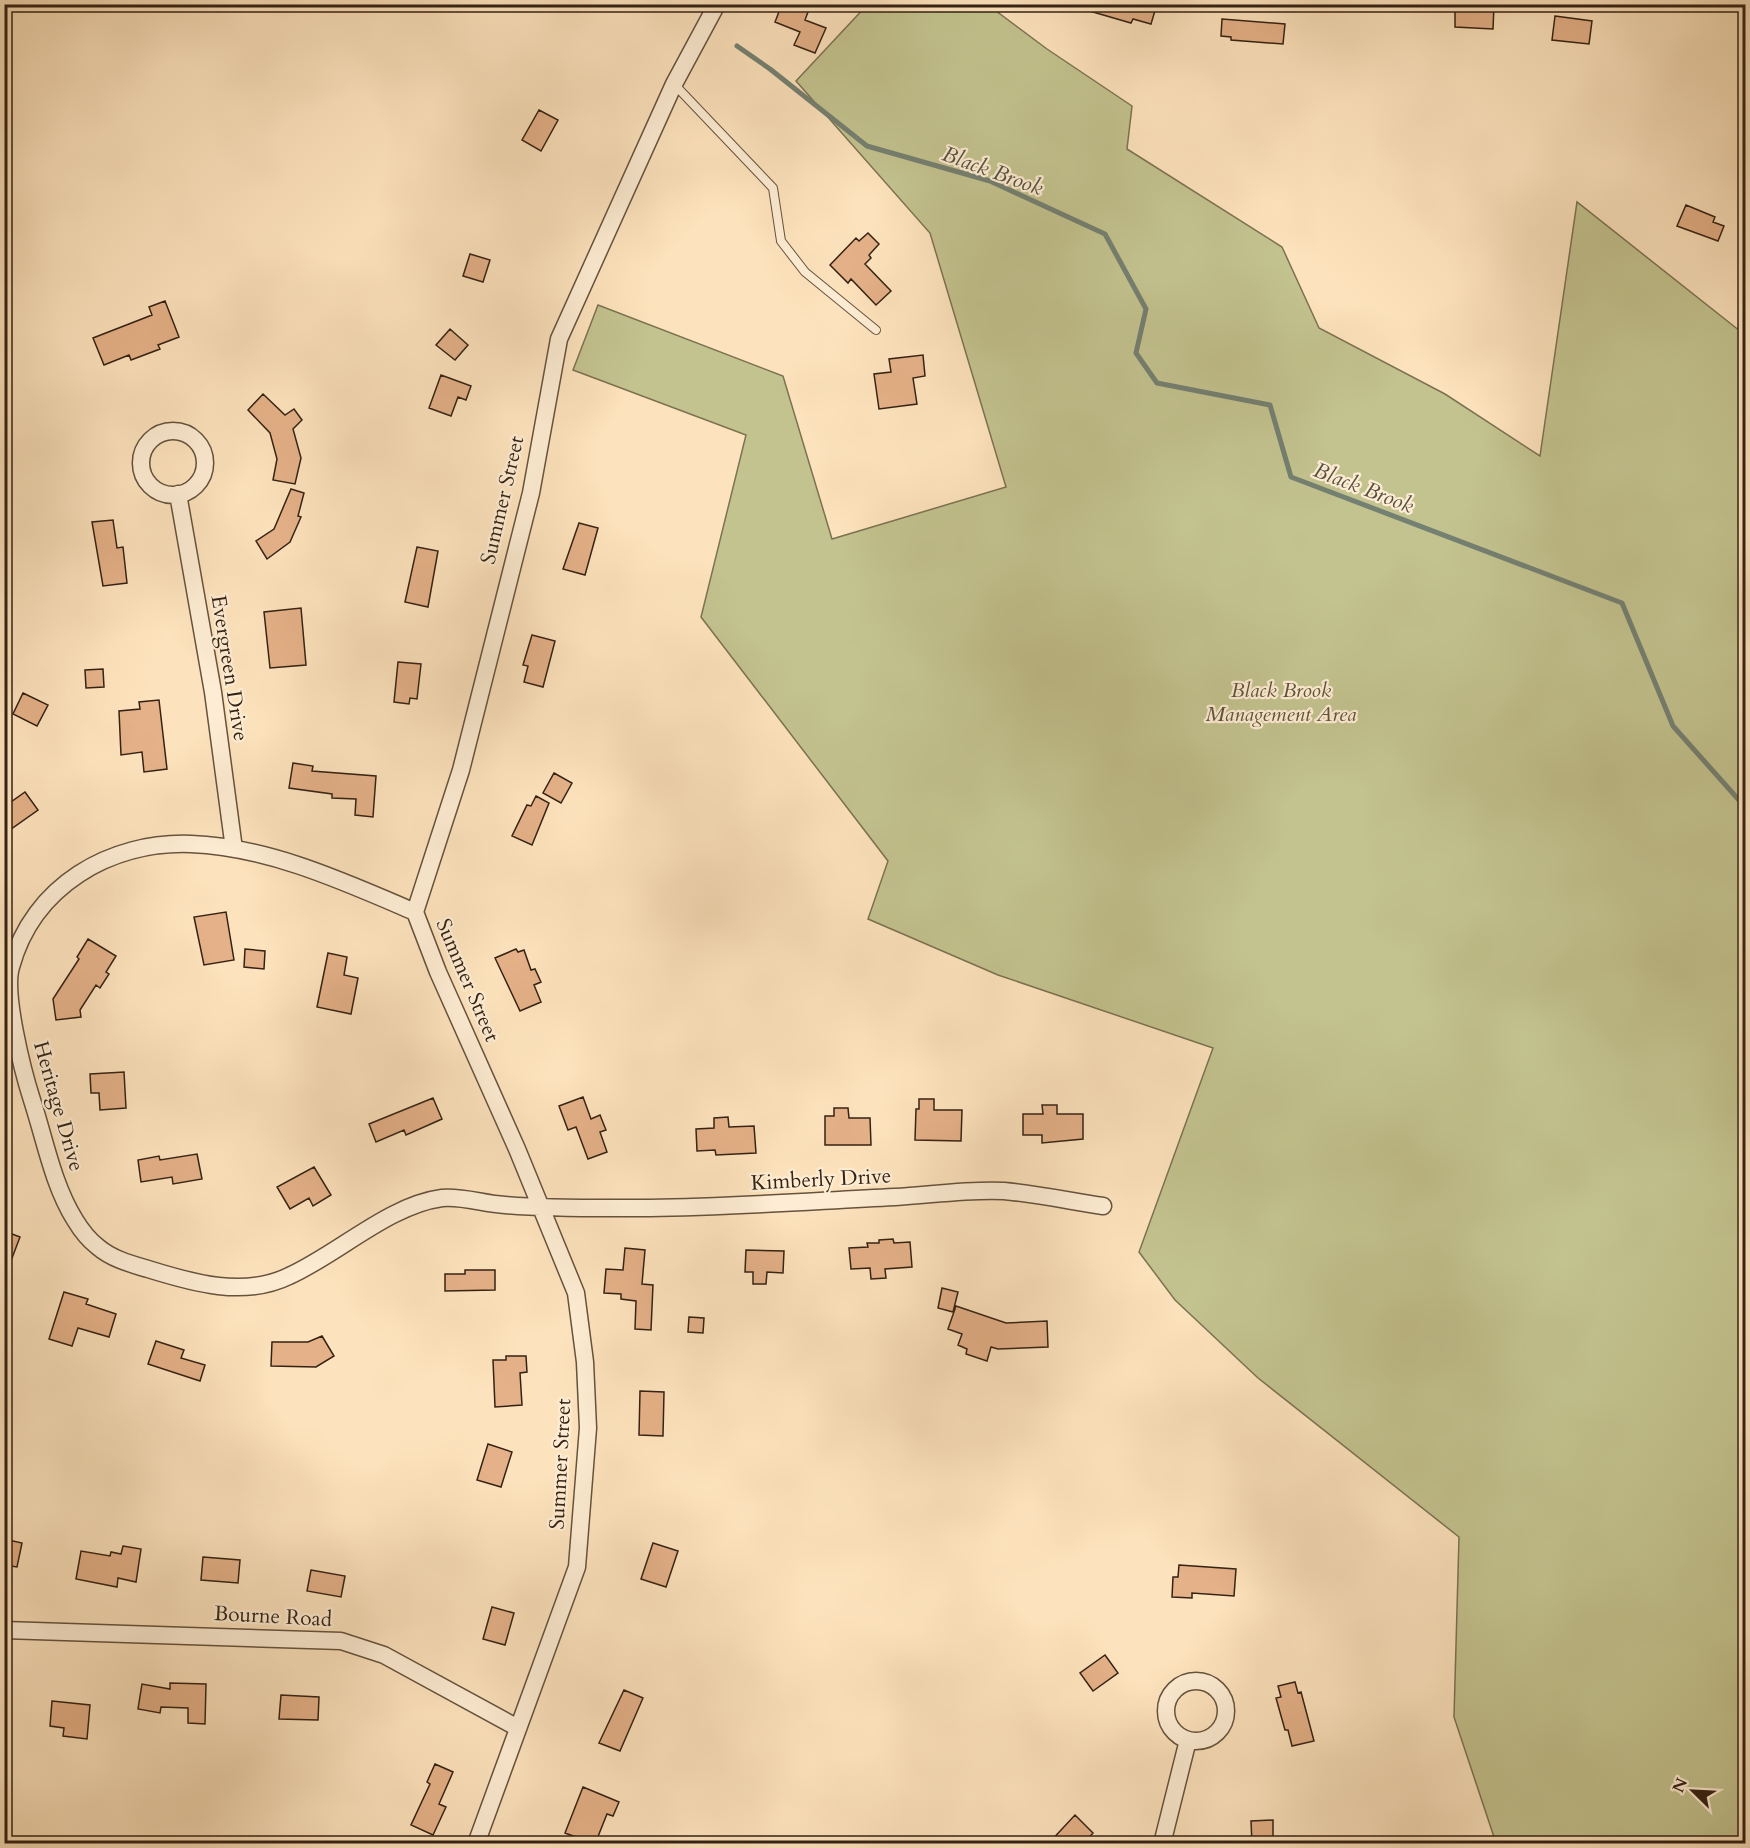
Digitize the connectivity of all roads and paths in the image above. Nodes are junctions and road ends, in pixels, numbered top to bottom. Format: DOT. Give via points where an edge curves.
graph roads {
  1 [pos="717,4"];
  2 [pos="674,84"];
  3 [pos="876,330"];
  4 [pos="178,494"];
  5 [pos="234,849"];
  6 [pos="415,912"];
  7 [pos="7,970"];
  8 [pos="1103,1206"];
  9 [pos="540,1207"];
  10 [pos="4,1630"];
  11 [pos="518,1728"];
  12 [pos="1188,1740"];
  13 [pos="476,1844"];
  14 [pos="1161,1844"];
  1 -- 2 [label="street, Summer Street"];
  2 -- 3 [label="lane" via="773,188 781,241 805,272"];
  2 -- 6 [label="street, Summer Street" via="559,339 531,493 461,770"];
  4 -- 5 [label="street, Evergreen Drive" via="213,693"];
  5 -- 6 [label="street, Heritage Drive" via="324,873"];
  5 -- 7 [label="street, Heritage Drive" via="188,844 124,850 88,867 57,889 30,925"];
  6 -- 9 [label="street, Summer Street"];
  7 -- 9 [label="street, Heritage Drive" via="18,1052 57,1183 86,1234 116,1258 190,1282 228,1287 264,1285 286,1278 387,1219 425,1202 445,1198"];
  8 -- 9 [label="street, Kimberly Drive" via="1001,1191 727,1207"];
  9 -- 11 [label="street, Summer Street" via="576,1293 588,1428 577,1567"];
  10 -- 11 [label="street, Bourne Road" via="341,1641 384,1654"];
  11 -- 13 [label="street, Summer Street"];
  12 -- 14 [label="street"];
}
